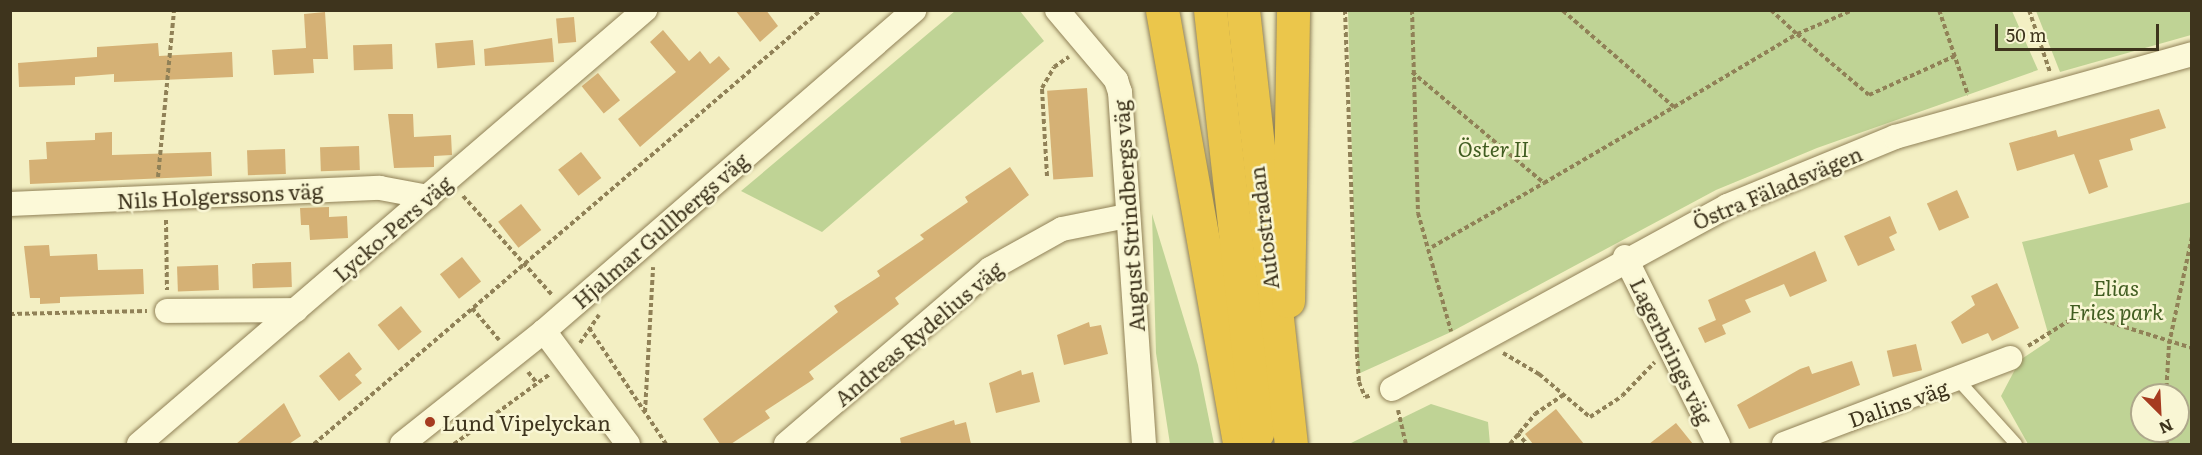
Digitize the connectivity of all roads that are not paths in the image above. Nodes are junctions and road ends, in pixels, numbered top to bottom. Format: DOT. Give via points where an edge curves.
graph roads {
  1 [pos="645,10"];
  2 [pos="914,10"];
  3 [pos="1057,10"];
  4 [pos="1162,10"];
  5 [pos="1210,10"];
  6 [pos="1243,10"];
  7 [pos="1293,10"];
  8 [pos="2192,54"];
  9 [pos="428,197"];
  10 [pos="10,204"];
  11 [pos="1127,216"];
  12 [pos="1625,257"];
  13 [pos="296,310"];
  14 [pos="167,311"];
  15 [pos="544,331"];
  16 [pos="2010,358"];
  17 [pos="1959,381"];
  18 [pos="1392,388"];
  19 [pos="1284,395"];
  20 [pos="140,444"];
  21 [pos="402,444"];
  22 [pos="628,444"];
  23 [pos="786,444"];
  24 [pos="1144,444"];
  25 [pos="1239,444"];
  26 [pos="1258,444"];
  27 [pos="1291,444"];
  28 [pos="1718,444"];
  29 [pos="1784,444"];
  30 [pos="2016,444"];
  1 -- 9 [label="street, Lycko-Pers väg"];
  2 -- 15 [label="street, Hjalmar Gullbergs väg"];
  3 -- 11 [label="street, August Strindbergs väg" via="1088,45 1120,92"];
  4 -- 25 [label="highway"];
  5 -- 26 [label="highway, Autostradan"];
  6 -- 19 [label="highway, Autostradan"];
  7 -- 19 [label="highway"];
  8 -- 12 [label="street, Östra Fäladsvägen" via="1976,112 1815,169"];
  9 -- 10 [label="street, Nils Holgerssons väg" via="380,188"];
  9 -- 13 [label="street, Lycko-Pers väg"];
  11 -- 23 [label="street, Andreas Rydelius väg" via="1062,230 990,269"];
  11 -- 24 [label="street, August Strindbergs väg"];
  12 -- 18 [label="street, Östra Fäladsvägen" via="1495,342"];
  12 -- 28 [label="street, Lagerbrings väg"];
  13 -- 14 [label="street"];
  13 -- 20 [label="street, Lycko-Pers väg"];
  15 -- 21 [label="street, Hjalmar Gullbergs väg"];
  15 -- 22 [label="street"];
  16 -- 17 [label="street, Dalins väg"];
  17 -- 29 [label="street, Dalins väg"];
  17 -- 30 [label="lane"];
  19 -- 27 [label="highway, Autostradan"];
}
